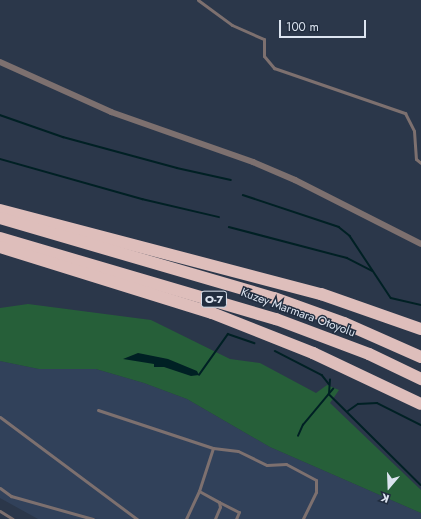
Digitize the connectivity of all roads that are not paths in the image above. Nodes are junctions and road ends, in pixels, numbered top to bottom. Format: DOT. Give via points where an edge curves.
graph roads {
  1 [pos="198,0"];
  2 [pos="0,62"];
  3 [pos="421,163"];
  4 [pos="0,210"];
  5 [pos="0,218"];
  6 [pos="0,238"];
  7 [pos="421,244"];
  8 [pos="0,247"];
  9 [pos="298,288"];
  10 [pos="421,323"];
  11 [pos="421,329"];
  12 [pos="421,357"];
  13 [pos="340,364"];
  14 [pos="421,378"];
  15 [pos="421,404"];
  16 [pos="98,410"];
  17 [pos="421,412"];
  18 [pos="0,417"];
  19 [pos="213,448"];
  20 [pos="0,488"];
  21 [pos="199,491"];
  22 [pos="219,502"];
  23 [pos="0,511"];
  24 [pos="13,519"];
  25 [pos="93,519"];
  26 [pos="137,519"];
  27 [pos="186,519"];
  28 [pos="215,519"];
  29 [pos="236,519"];
  30 [pos="303,519"];
  1 -- 3 [label="lane" via="232,26 264,40 264,56 274,68 405,114 414,131 415,156"];
  2 -- 7 [label="street" via="111,112 253,162 295,180"];
  4 -- 9 [label="highway"];
  5 -- 12 [label="highway, Kuzey Marmara Otoyolu / O-7" via="280,301 366,332"];
  6 -- 14 [label="highway, Kuzey Marmara Otoyolu / O-7" via="276,319 369,354"];
  8 -- 13 [label="highway" via="182,302"];
  9 -- 10 [label="highway" via="329,292"];
  9 -- 11 [label="highway" via="362,307"];
  13 -- 15 [label="highway"];
  13 -- 17 [label="highway"];
  16 -- 19 [label="lane"];
  18 -- 26 [label="lane"];
  19 -- 21 [label="lane"];
  19 -- 30 [label="lane" via="238,451 267,465 286,464 316,480 316,492"];
  20 -- 25 [label="lane" via="11,496"];
  21 -- 22 [label="lane"];
  21 -- 27 [label="lane"];
  22 -- 28 [label="lane" via="220,507"];
  22 -- 29 [label="lane" via="239,512"];
  23 -- 24 [label="lane"];
}
